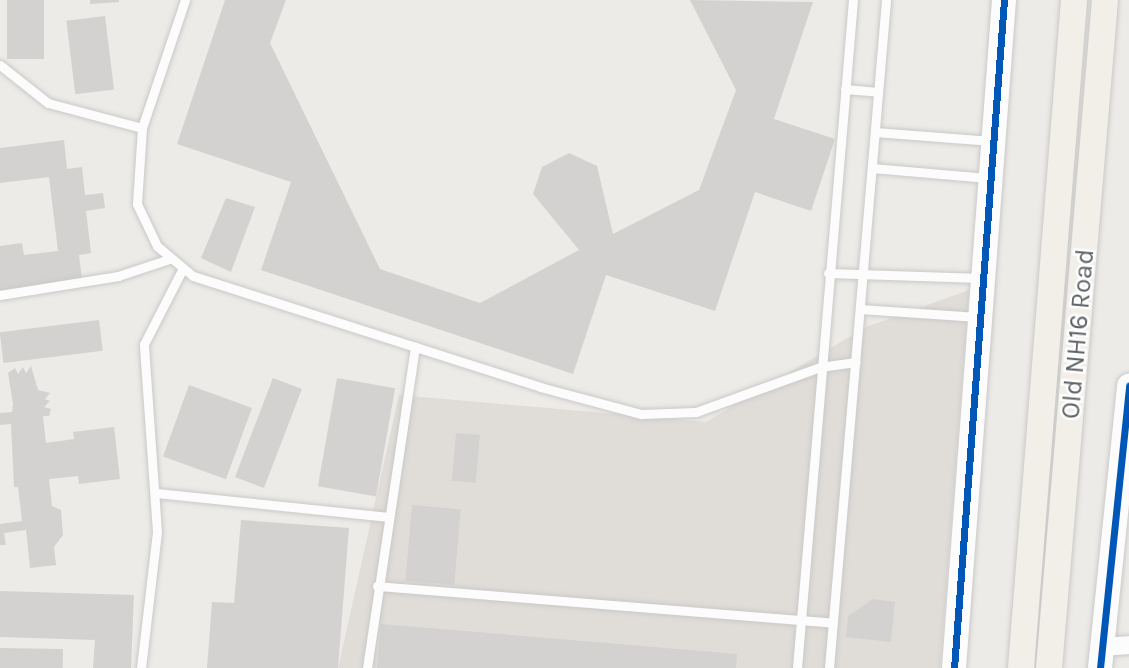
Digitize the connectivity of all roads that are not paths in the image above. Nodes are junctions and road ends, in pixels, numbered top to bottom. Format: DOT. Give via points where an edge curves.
graph roads {
  1 [pos="185,0"];
  2 [pos="853,0"];
  3 [pos="886,0"];
  4 [pos="1004,0"];
  5 [pos="1074,0"];
  6 [pos="1105,0"];
  7 [pos="0,65"];
  8 [pos="845,89"];
  9 [pos="878,92"];
  10 [pos="142,128"];
  11 [pos="875,132"];
  12 [pos="992,141"];
  13 [pos="872,168"];
  14 [pos="989,178"];
  15 [pos="169,259"];
  16 [pos="182,270"];
  17 [pos="828,273"];
  18 [pos="863,274"];
  19 [pos="982,278"];
  20 [pos="0,295"];
  21 [pos="860,309"];
  22 [pos="979,317"];
  23 [pos="415,347"];
  24 [pos="856,362"];
  25 [pos="820,367"];
  26 [pos="1129,385"];
  27 [pos="156,493"];
  28 [pos="387,516"];
  29 [pos="377,586"];
  30 [pos="801,621"];
  31 [pos="833,624"];
  32 [pos="1129,645"];
  33 [pos="1101,657"];
  34 [pos="142,668"];
  35 [pos="367,668"];
  36 [pos="797,668"];
  37 [pos="829,668"];
  38 [pos="954,668"];
  39 [pos="1021,668"];
  40 [pos="1049,668"];
  1 -- 10 [label="lane"];
  2 -- 8 [label="lane"];
  3 -- 9 [label="lane"];
  4 -- 12 [label="street"];
  5 -- 39 [label="main road, Old NH16 Road"];
  6 -- 40 [label="main road, Old NH16 Road"];
  7 -- 10 [label="lane" via="48,103"];
  8 -- 9 [label="lane"];
  8 -- 17 [label="lane"];
  9 -- 11 [label="lane"];
  10 -- 15 [label="lane" via="137,204 145,227"];
  11 -- 12 [label="lane"];
  11 -- 13 [label="lane"];
  12 -- 14 [label="street"];
  13 -- 14 [label="lane"];
  13 -- 18 [label="lane"];
  14 -- 19 [label="street"];
  15 -- 16 [label="lane"];
  15 -- 20 [label="lane" via="118,276"];
  16 -- 23 [label="lane"];
  16 -- 27 [label="lane" via="144,344"];
  17 -- 18 [label="lane"];
  17 -- 25 [label="lane"];
  18 -- 19 [label="lane"];
  18 -- 21 [label="lane"];
  19 -- 22 [label="street"];
  21 -- 22 [label="lane"];
  21 -- 24 [label="lane"];
  22 -- 38 [label="street"];
  23 -- 25 [label="lane" via="584,400 669,416 706,409"];
  23 -- 28 [label="lane"];
  24 -- 25 [label="lane"];
  24 -- 31 [label="lane"];
  25 -- 30 [label="lane"];
  26 -- 33 [label="street"];
  27 -- 28 [label="lane"];
  27 -- 34 [label="lane" via="154,573"];
  28 -- 29 [label="lane"];
  29 -- 30 [label="lane"];
  29 -- 35 [label="lane"];
  30 -- 31 [label="lane"];
  30 -- 36 [label="lane"];
  31 -- 37 [label="lane"];
  32 -- 33 [label="street"];
}
